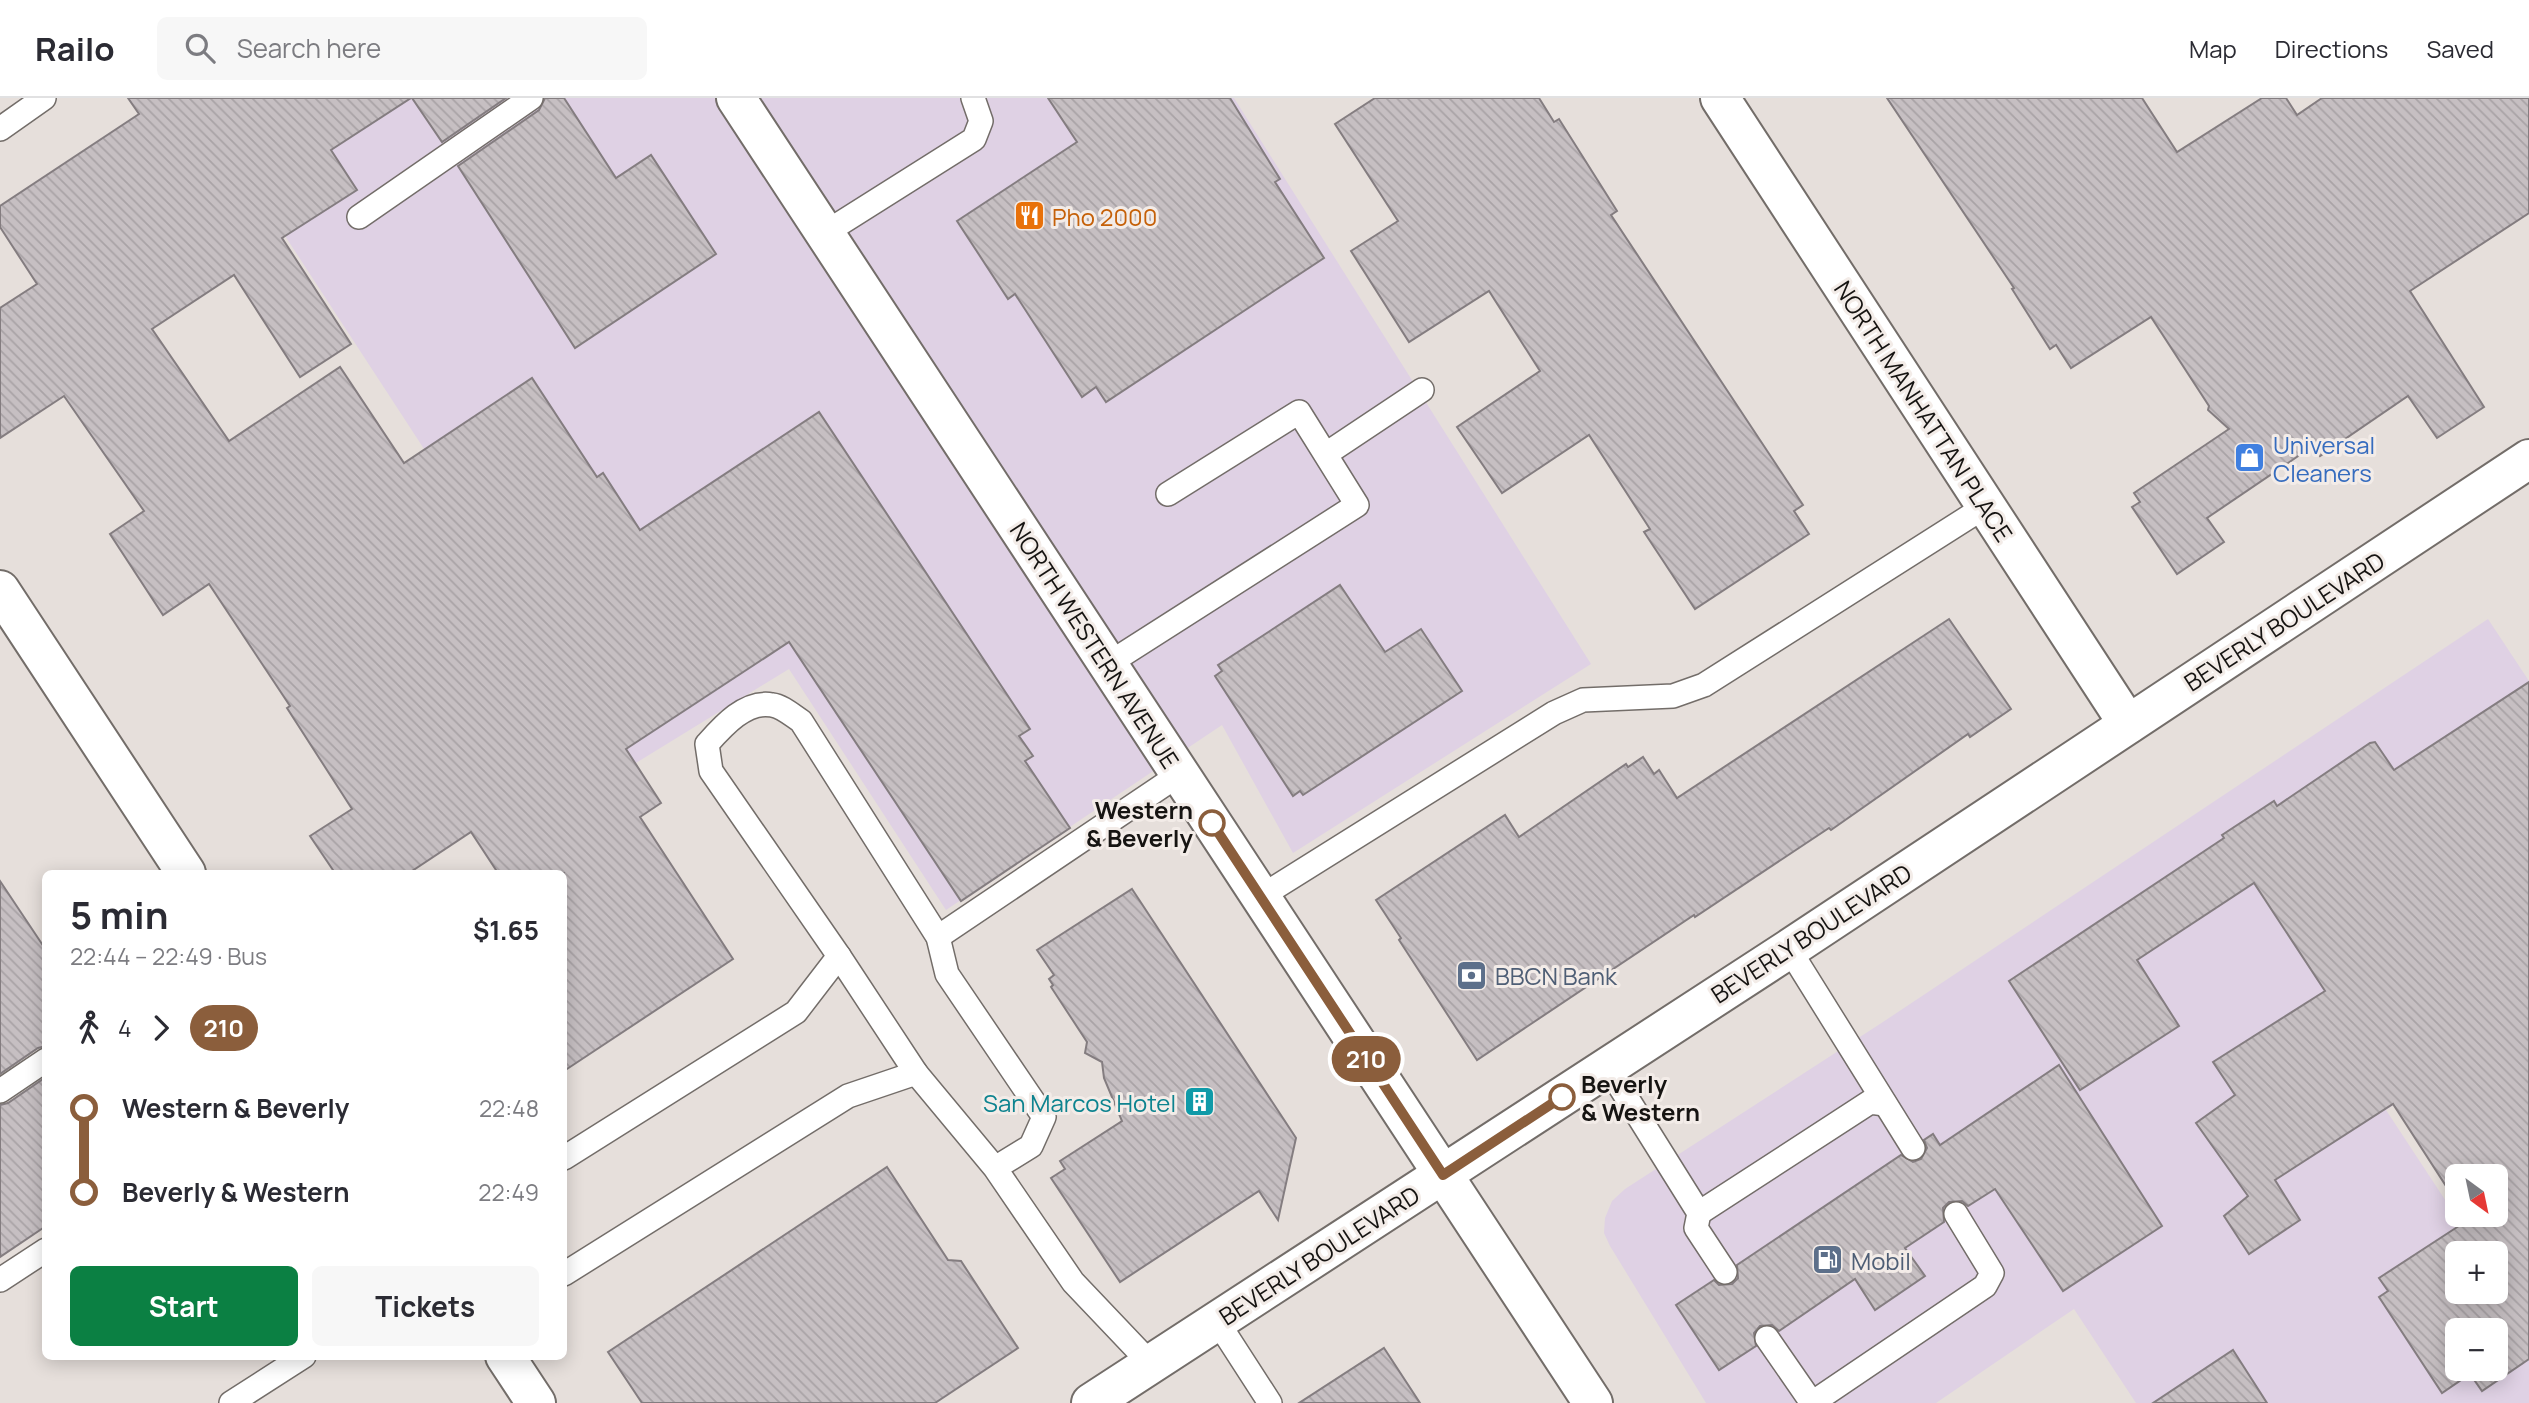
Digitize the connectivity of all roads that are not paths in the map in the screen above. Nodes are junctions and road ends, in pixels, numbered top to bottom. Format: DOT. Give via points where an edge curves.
graph roads {
  1 [pos="44,98"];
  2 [pos="531,98"];
  3 [pos="736,98"];
  4 [pos="973,98"];
  5 [pos="1720,98"];
  6 [pos="0,129"];
  7 [pos="359,217"];
  8 [pos="825,233"];
  9 [pos="1422,390"];
  10 [pos="1326,454"];
  11 [pos="2529,459"];
  12 [pos="1168,494"];
  13 [pos="1986,506"];
  14 [pos="0,590"];
  15 [pos="1108,664"];
  16 [pos="2129,724"];
  17 [pos="1180,774"];
  18 [pos="184,870"];
  19 [pos="1261,897"];
  20 [pos="938,937"];
  21 [pos="1789,949"];
  22 [pos="839,956"];
  23 [pos="42,1063"];
  24 [pos="1607,1066"];
  25 [pos="916,1073"];
  26 [pos="0,1091"];
  27 [pos="1885,1104"];
  28 [pos="1913,1147"];
  29 [pos="567,1156"];
  30 [pos="995,1168"];
  31 [pos="1443,1175"];
  32 [pos="1699,1213"];
  33 [pos="1956,1214"];
  34 [pos="42,1253"];
  35 [pos="567,1272"];
  36 [pos="1725,1272"];
  37 [pos="0,1280"];
  38 [pos="1217,1321"];
  39 [pos="1767,1338"];
  40 [pos="298,1360"];
  41 [pos="508,1360"];
  42 [pos="1150,1363"];
  43 [pos="231,1403"];
  44 [pos="536,1403"];
  45 [pos="1091,1403"];
  46 [pos="1270,1403"];
  47 [pos="1593,1403"];
  48 [pos="1812,1403"];
  1 -- 6 [label="lane"];
  2 -- 7 [label="lane"];
  3 -- 8 [label="main road, NORTH WESTERN AVENUE"];
  4 -- 8 [label="lane" via="981,121 974,139"];
  5 -- 13 [label="main road, NORTH MANHATTAN PLACE"];
  8 -- 15 [label="main road, NORTH WESTERN AVENUE"];
  9 -- 10 [label="lane"];
  10 -- 12 [label="lane" via="1299,412"];
  10 -- 15 [label="lane" via="1357,505"];
  11 -- 16 [label="main road, BEVERLY BOULEVARD"];
  13 -- 16 [label="main road, NORTH MANHATTAN PLACE"];
  13 -- 19 [label="lane" via="1704,685 1673,696 1583,700 1554,713"];
  14 -- 18 [label="main road"];
  15 -- 17 [label="main road, NORTH WESTERN AVENUE"];
  16 -- 21 [label="main road, BEVERLY BOULEVARD"];
  17 -- 19 [label="main road, NORTH WESTERN AVENUE"];
  17 -- 20 [label="lane"];
  19 -- 31 [label="main road, NORTH WESTERN AVENUE"];
  20 -- 22 [label="lane" via="801,721 774,705 755,705 724,724 707,744 711,771"];
  20 -- 30 [label="lane" via="947,974 1044,1117 1031,1146"];
  21 -- 24 [label="main road, BEVERLY BOULEVARD"];
  21 -- 27 [label="lane"];
  22 -- 25 [label="lane"];
  22 -- 29 [label="lane" via="796,1012"];
  23 -- 26 [label="lane"];
  24 -- 31 [label="main road, BEVERLY BOULEVARD"];
  24 -- 32 [label="lane"];
  25 -- 30 [label="lane"];
  25 -- 35 [label="lane" via="848,1096"];
  27 -- 28 [label="lane"];
  27 -- 32 [label="lane" via="1870,1102"];
  30 -- 42 [label="lane" via="1073,1282"];
  31 -- 38 [label="main road, BEVERLY BOULEVARD"];
  31 -- 47 [label="main road, NORTH WESTERN AVENUE"];
  32 -- 36 [label="lane" via="1696,1228"];
  33 -- 48 [label="lane" via="1992,1273 1985,1286"];
  34 -- 37 [label="lane"];
  38 -- 42 [label="main road, BEVERLY BOULEVARD"];
  38 -- 46 [label="lane"];
  39 -- 48 [label="lane"];
  40 -- 43 [label="lane"];
  41 -- 44 [label="main road"];
  42 -- 45 [label="main road, BEVERLY BOULEVARD"];
}
